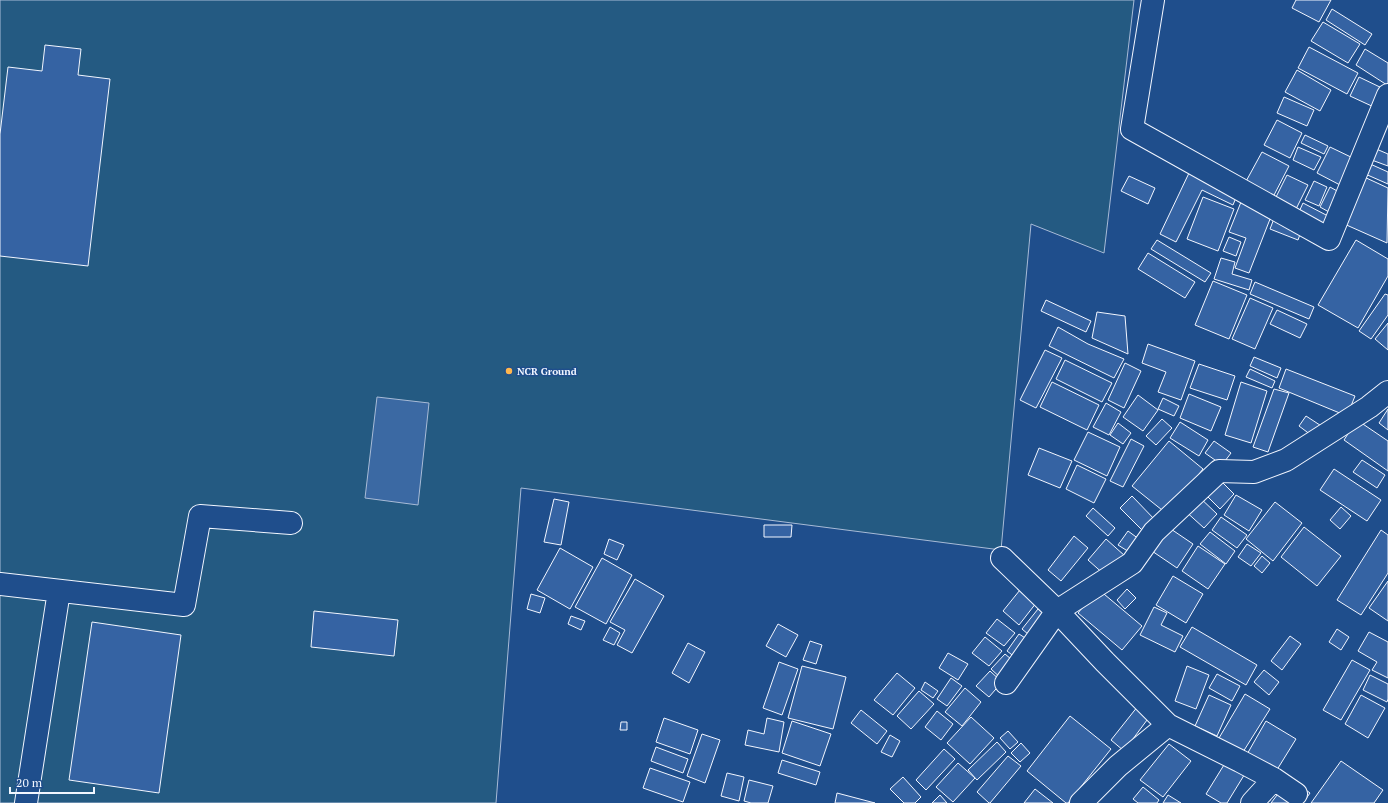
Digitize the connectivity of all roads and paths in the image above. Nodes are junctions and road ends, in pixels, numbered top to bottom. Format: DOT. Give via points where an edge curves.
graph roads {
  1 [pos="1153,0"];
  2 [pos="1388,95"];
  3 [pos="1388,392"];
  4 [pos="291,523"];
  5 [pos="1002,558"];
  6 [pos="0,584"];
  7 [pos="59,591"];
  8 [pos="1057,611"];
  9 [pos="1006,684"];
  10 [pos="1168,726"];
  11 [pos="1274,779"];
  12 [pos="1296,794"];
  13 [pos="26,803"];
  14 [pos="1081,803"];
  15 [pos="1252,803"];
  1 -- 2 [label="street" via="1132,129 1329,239"];
  3 -- 8 [label="street" via="1286,460 1254,472 1219,471 1154,532 1132,564"];
  4 -- 7 [label="street" via="200,516 184,605"];
  5 -- 8 [label="street"];
  6 -- 7 [label="street"];
  7 -- 13 [label="street"];
  8 -- 9 [label="street"];
  8 -- 10 [label="street"];
  10 -- 11 [label="street"];
  10 -- 14 [label="street" via="1118,766"];
  11 -- 12 [label="street"];
  11 -- 15 [label="street"];
}
